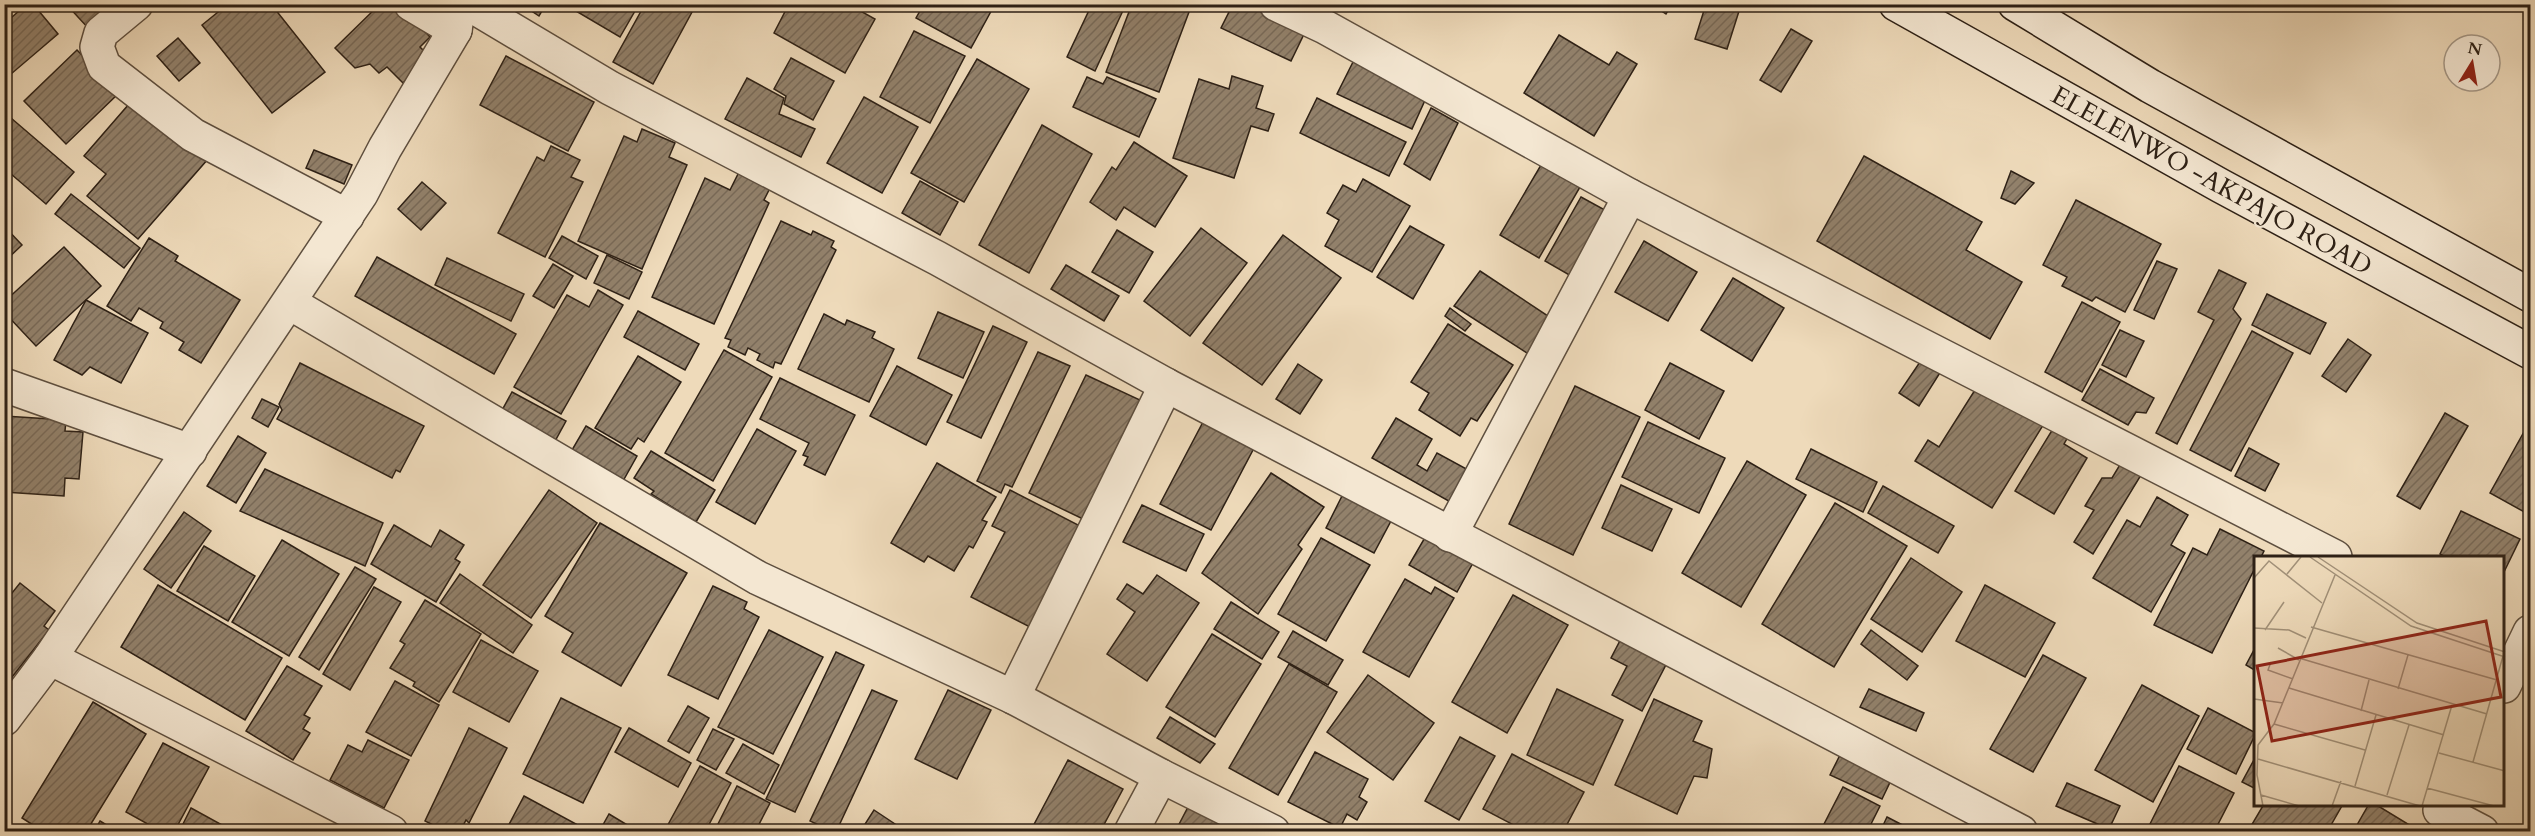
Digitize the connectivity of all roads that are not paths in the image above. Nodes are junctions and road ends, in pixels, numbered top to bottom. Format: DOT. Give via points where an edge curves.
graph roads {
  1 [pos="136,4"];
  2 [pos="411,4"];
  3 [pos="1276,4"];
  4 [pos="1896,4"];
  5 [pos="2015,4"];
  6 [pos="461,13"];
  7 [pos="1630,196"];
  8 [pos="347,216"];
  9 [pos="2530,296"];
  10 [pos="290,303"];
  11 [pos="2530,352"];
  12 [pos="4,385"];
  13 [pos="1166,385"];
  14 [pos="190,452"];
  15 [pos="1450,535"];
  16 [pos="2333,556"];
  17 [pos="2518,643"];
  18 [pos="50,658"];
  19 [pos="2505,683"];
  20 [pos="1013,697"];
  21 [pos="4,719"];
  22 [pos="1161,776"];
  23 [pos="2437,815"];
  24 [pos="2003,827"];
  25 [pos="391,831"];
  26 [pos="1131,831"];
  27 [pos="1273,831"];
  28 [pos="2482,831"];
  1 -- 8 [label="street" via="101,33 97,47 104,66 193,135"];
  2 -- 6 [label="street"];
  3 -- 7 [label="street" via="1325,27"];
  4 -- 11 [label="street, ELELENWO -AKPAJO ROAD" via="2221,186"];
  5 -- 9 [label="street, ELELENWO -AKPAJO ROAD" via="2150,86"];
  6 -- 8 [label="street"];
  6 -- 13 [label="street" via="937,258"];
  7 -- 15 [label="street"];
  7 -- 16 [label="street"];
  8 -- 10 [label="street"];
  10 -- 14 [label="street"];
  10 -- 20 [label="street" via="758,578"];
  12 -- 14 [label="street"];
  13 -- 15 [label="street"];
  13 -- 20 [label="street"];
  14 -- 18 [label="street"];
  15 -- 24 [label="street"];
  17 -- 19 [label="street"];
  18 -- 21 [label="street"];
  18 -- 25 [label="street"];
  20 -- 22 [label="street"];
  22 -- 26 [label="street"];
  22 -- 27 [label="street"];
  23 -- 28 [label="street"];
}
